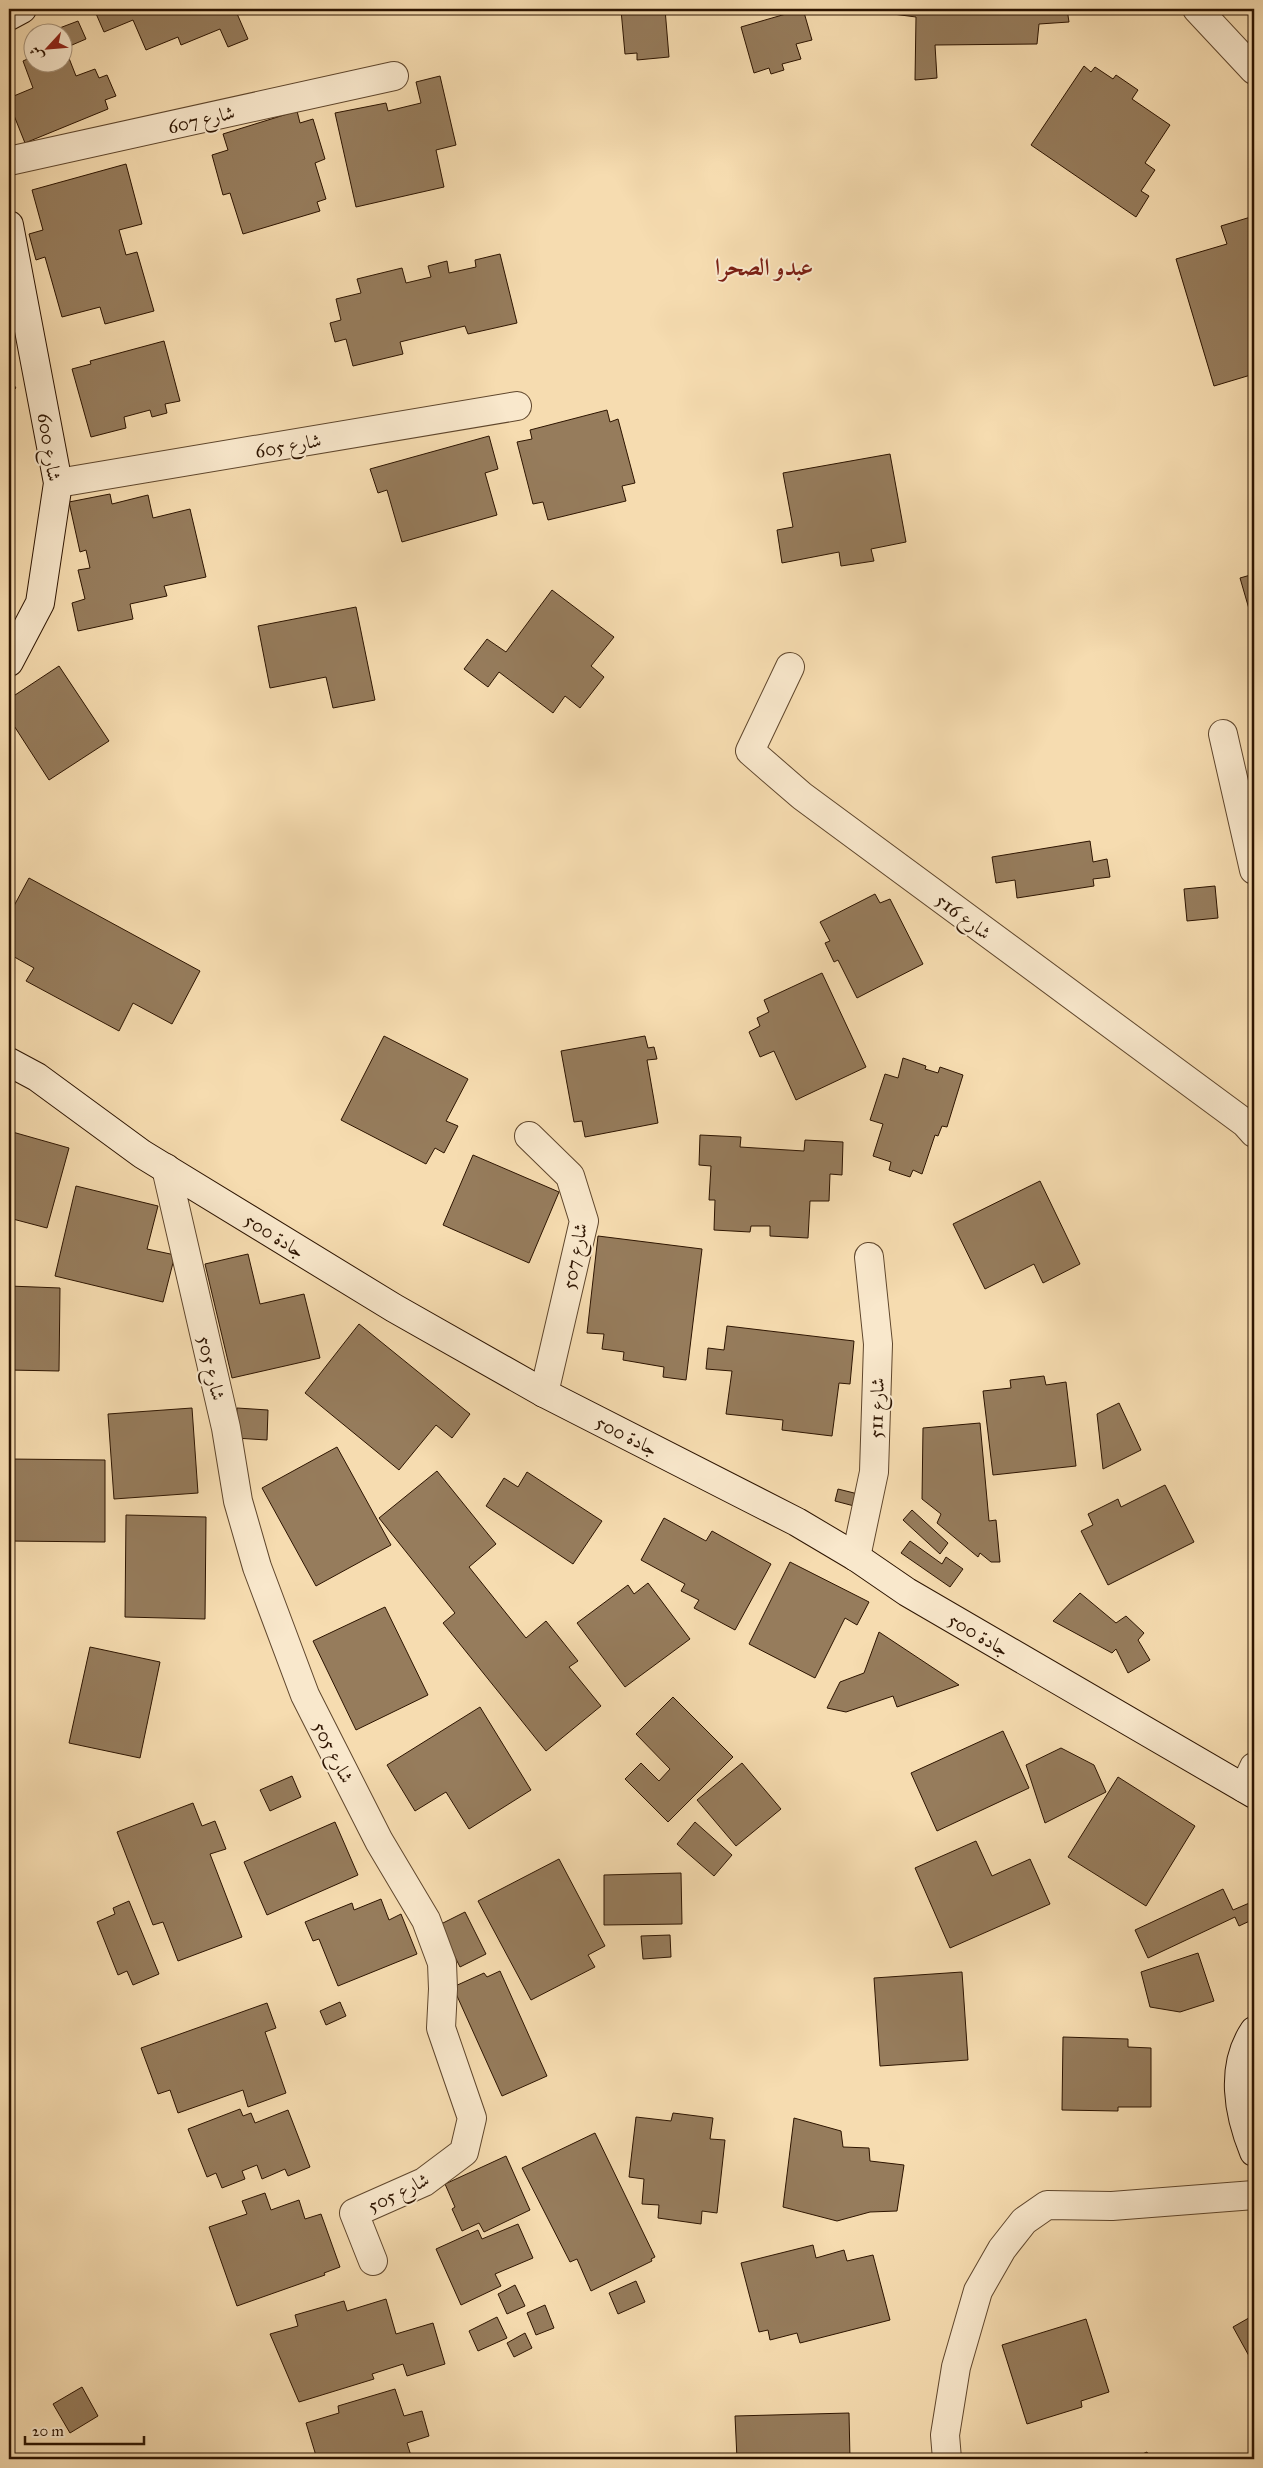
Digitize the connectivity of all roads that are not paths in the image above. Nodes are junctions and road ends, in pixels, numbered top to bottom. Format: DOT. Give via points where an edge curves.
graph roads {
  1 [pos="22,9"];
  2 [pos="1197,9"];
  3 [pos="9,16"];
  4 [pos="1254,70"];
  5 [pos="394,76"];
  6 [pos="9,161"];
  7 [pos="9,225"];
  8 [pos="516,406"];
  9 [pos="58,483"];
  10 [pos="9,662"];
  11 [pos="790,667"];
  12 [pos="1223,734"];
  13 [pos="1254,870"];
  14 [pos="9,1062"];
  15 [pos="1254,1134"];
  16 [pos="529,1136"];
  17 [pos="166,1168"];
  18 [pos="869,1257"];
  19 [pos="544,1393"];
  20 [pos="856,1557"];
  21 [pos="1251,1783"];
  22 [pos="1254,2030"];
  23 [pos="1254,2152"];
  24 [pos="1254,2195"];
  25 [pos="373,2261"];
  26 [pos="947,2459"];
  1 -- 3 [label="street"];
  2 -- 4 [label="street"];
  5 -- 6 [label="street, شارع 607"];
  7 -- 9 [label="street, شارع 600"];
  8 -- 9 [label="street, شارع 605"];
  9 -- 10 [label="street, شارع 600" via="40,603"];
  11 -- 15 [label="street, شارع 516" via="750,751 802,796 1245,1123"];
  12 -- 13 [label="street"];
  14 -- 17 [label="street, جادة 500" via="37,1077"];
  16 -- 19 [label="street, شارع 507" via="570,1176 584,1221"];
  17 -- 19 [label="street, جادة 500" via="394,1308"];
  17 -- 25 [label="street, شارع 505" via="226,1428 238,1501 257,1567 305,1694 379,1841 426,1920 442,1963 441,2028 472,2118 464,2152 424,2182 354,2213"];
  18 -- 20 [label="street, شارع 511" via="878,1344 874,1472"];
  19 -- 20 [label="street, جادة 500" via="797,1522"];
  20 -- 21 [label="street, جادة 500" via="907,1592"];
  22 -- 23 [label="street" via="1244,2046 1237,2083"];
  24 -- 26 [label="street" via="1112,2206 1047,2205 1024,2222 1002,2249 978,2291 956,2367 945,2435"];
}
